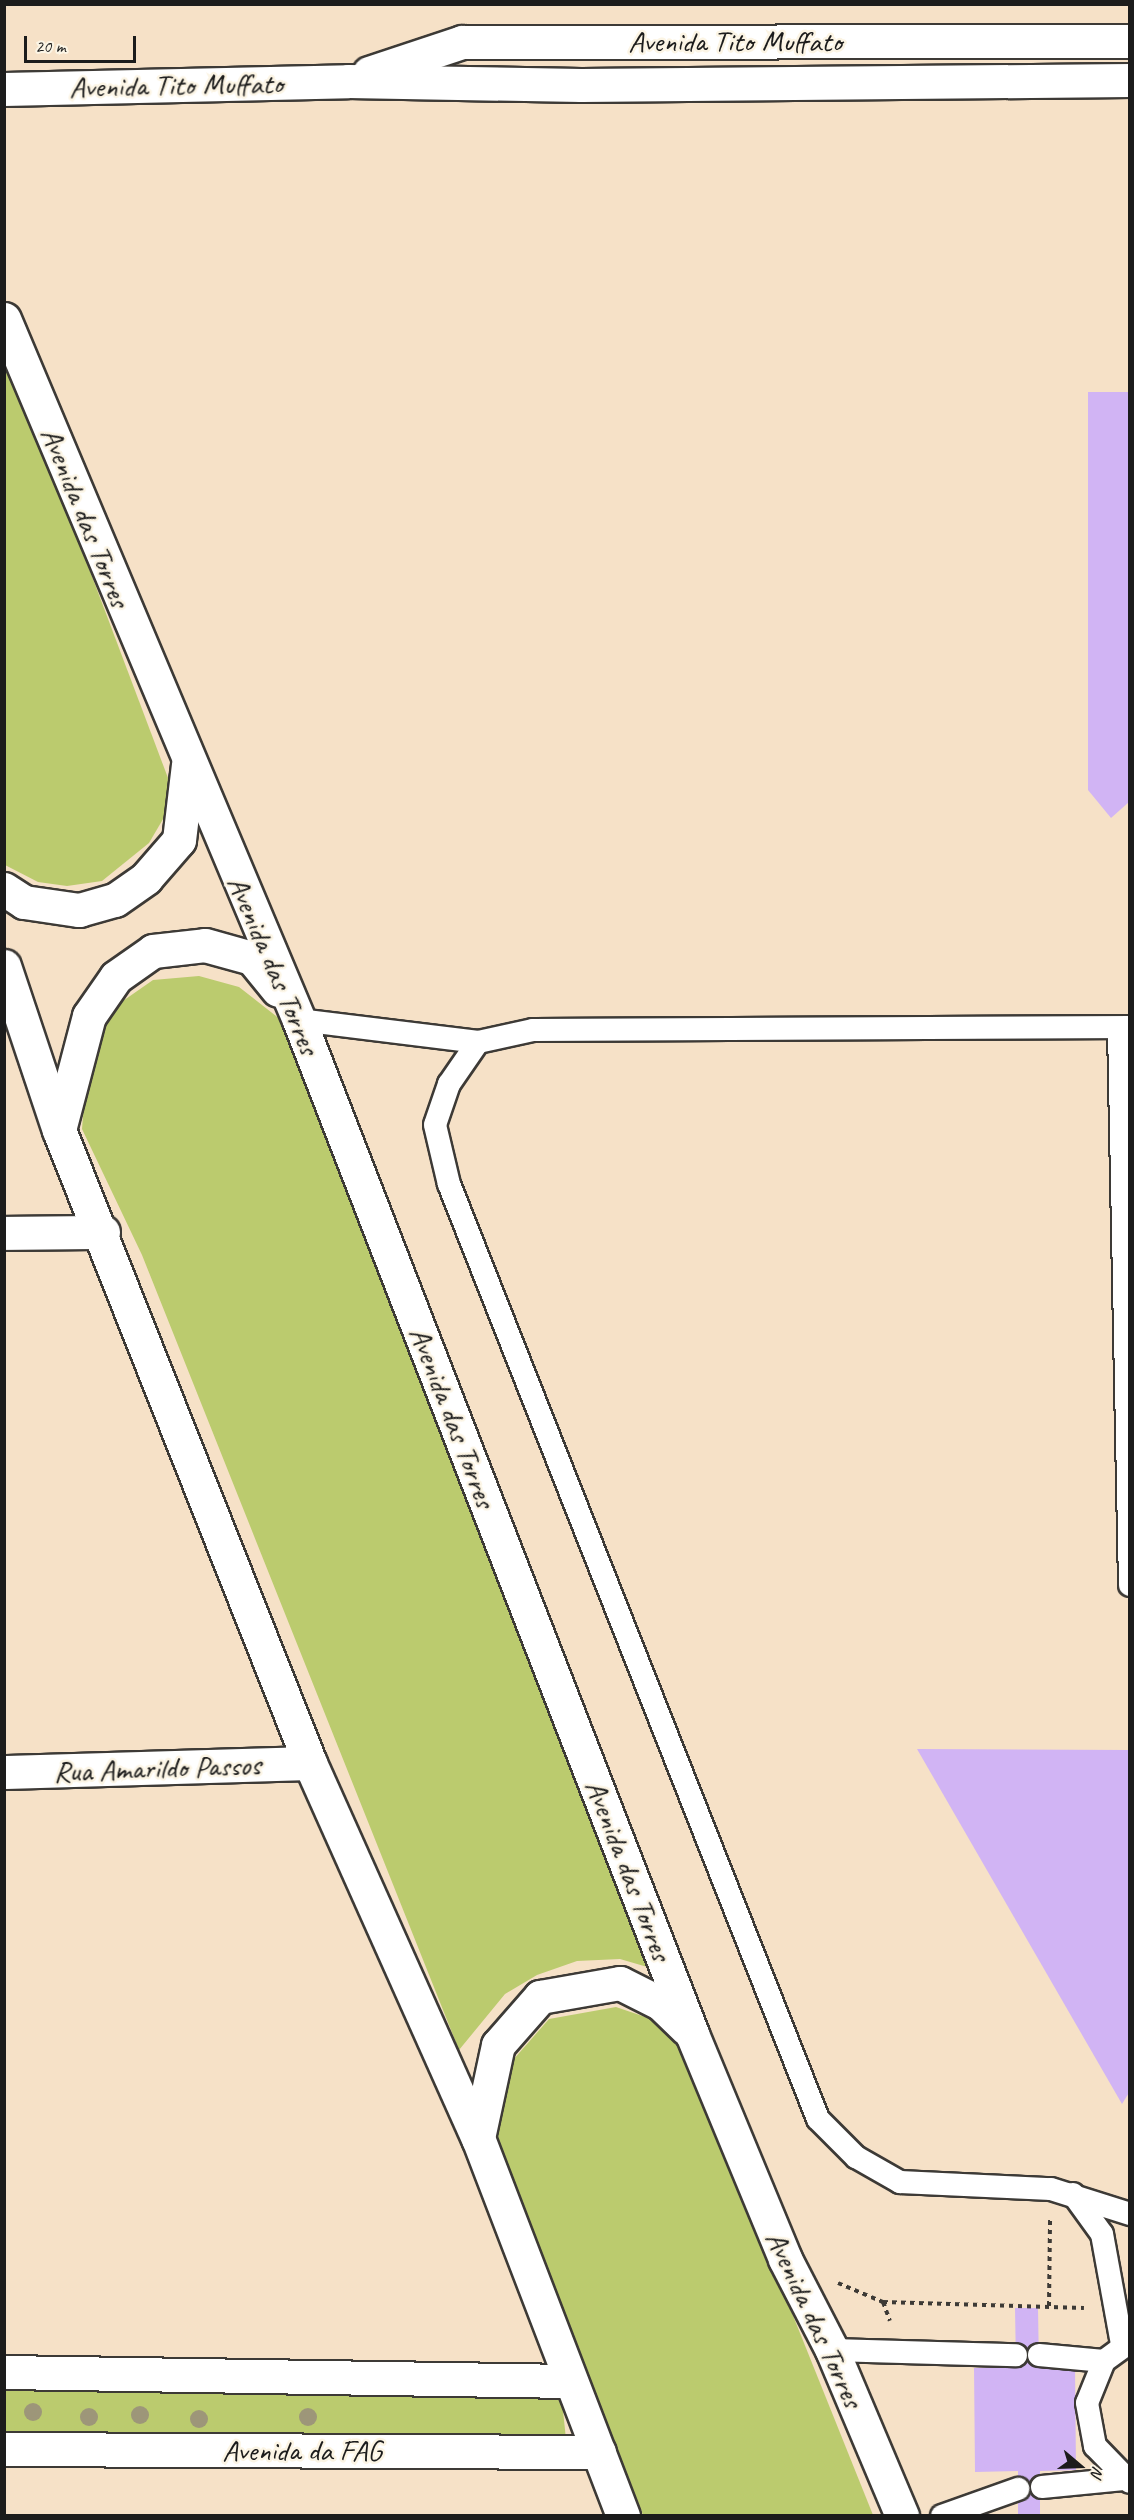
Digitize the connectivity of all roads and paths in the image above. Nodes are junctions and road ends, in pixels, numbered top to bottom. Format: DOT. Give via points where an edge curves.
graph roads {
  1 [pos="1130,41"];
  2 [pos="1130,80"];
  3 [pos="348,81"];
  4 [pos="4,88"];
  5 [pos="4,319"];
  6 [pos="188,765"];
  7 [pos="4,889"];
  8 [pos="4,966"];
  9 [pos="299,1020"];
  10 [pos="1124,1027"];
  11 [pos="478,1042"];
  12 [pos="59,1130"];
  13 [pos="103,1232"];
  14 [pos="4,1233"];
  15 [pos="1130,1585"];
  16 [pos="310,1763"];
  17 [pos="4,1772"];
  18 [pos="692,2034"];
  19 [pos="478,2138"];
  20 [pos="1062,2192"];
  21 [pos="1130,2214"];
  22 [pos="785,2259"];
  23 [pos="1113,2294"];
  24 [pos="1049,2306"];
  25 [pos="1126,2343"];
  26 [pos="832,2350"];
  27 [pos="1016,2355"];
  28 [pos="1039,2355"];
  29 [pos="1104,2361"];
  30 [pos="4,2372"];
  31 [pos="570,2381"];
  32 [pos="4,2449"];
  33 [pos="599,2452"];
  34 [pos="1127,2481"];
  35 [pos="1042,2487"];
  36 [pos="1018,2489"];
  37 [pos="623,2516"];
  38 [pos="902,2516"];
  39 [pos="942,2516"];
  1 -- 3 [label="main road, Avenida Tito Muffato" via="462,42"];
  2 -- 3 [label="main road, Avenida Tito Muffato" via="580,85"];
  3 -- 4 [label="main road, Avenida Tito Muffato"];
  5 -- 6 [label="main road, Avenida das Torres"];
  6 -- 7 [label="main road" via="179,840 146,878 115,900 79,910 24,902"];
  6 -- 9 [label="main road, Avenida das Torres"];
  8 -- 12 [label="main road"];
  9 -- 11 [label="lane"];
  9 -- 12 [label="main road" via="252,958 205,945 153,951 116,976 89,1016"];
  9 -- 18 [label="main road, Avenida das Torres"];
  10 -- 11 [label="lane" via="533,1030"];
  10 -- 15 [label="lane"];
  11 -- 20 [label="lane" via="449,1084 435,1125 449,1184 818,2119 856,2157 900,2182"];
  12 -- 13 [label="main road"];
  13 -- 14 [label="main road"];
  13 -- 16 [label="main road"];
  16 -- 17 [label="main road, Rua Amarildo Passos"];
  16 -- 19 [label="main road"];
  18 -- 19 [label="main road" via="660,2003 620,1983 540,1997 498,2045"];
  18 -- 22 [label="main road, Avenida das Torres"];
  19 -- 31 [label="main road"];
  20 -- 21 [label="lane"];
  20 -- 23 [label="lane" via="1102,2234"];
  20 -- 24 [label="path"];
  22 -- 24 [label="path" via="883,2302"];
  22 -- 26 [label="main road, Avenida das Torres"];
  23 -- 24 [label="path" via="1102,2308"];
  23 -- 25 [label="lane"];
  25 -- 29 [label="lane"];
  26 -- 27 [label="lane"];
  26 -- 38 [label="main road, Avenida das Torres"];
  28 -- 29 [label="lane"];
  29 -- 34 [label="lane" via="1087,2403 1095,2446"];
  30 -- 31 [label="main road"];
  31 -- 33 [label="main road"];
  32 -- 33 [label="main road, Avenida da FAG"];
  33 -- 37 [label="main road"];
  34 -- 35 [label="lane"];
  36 -- 39 [label="lane"];
}
